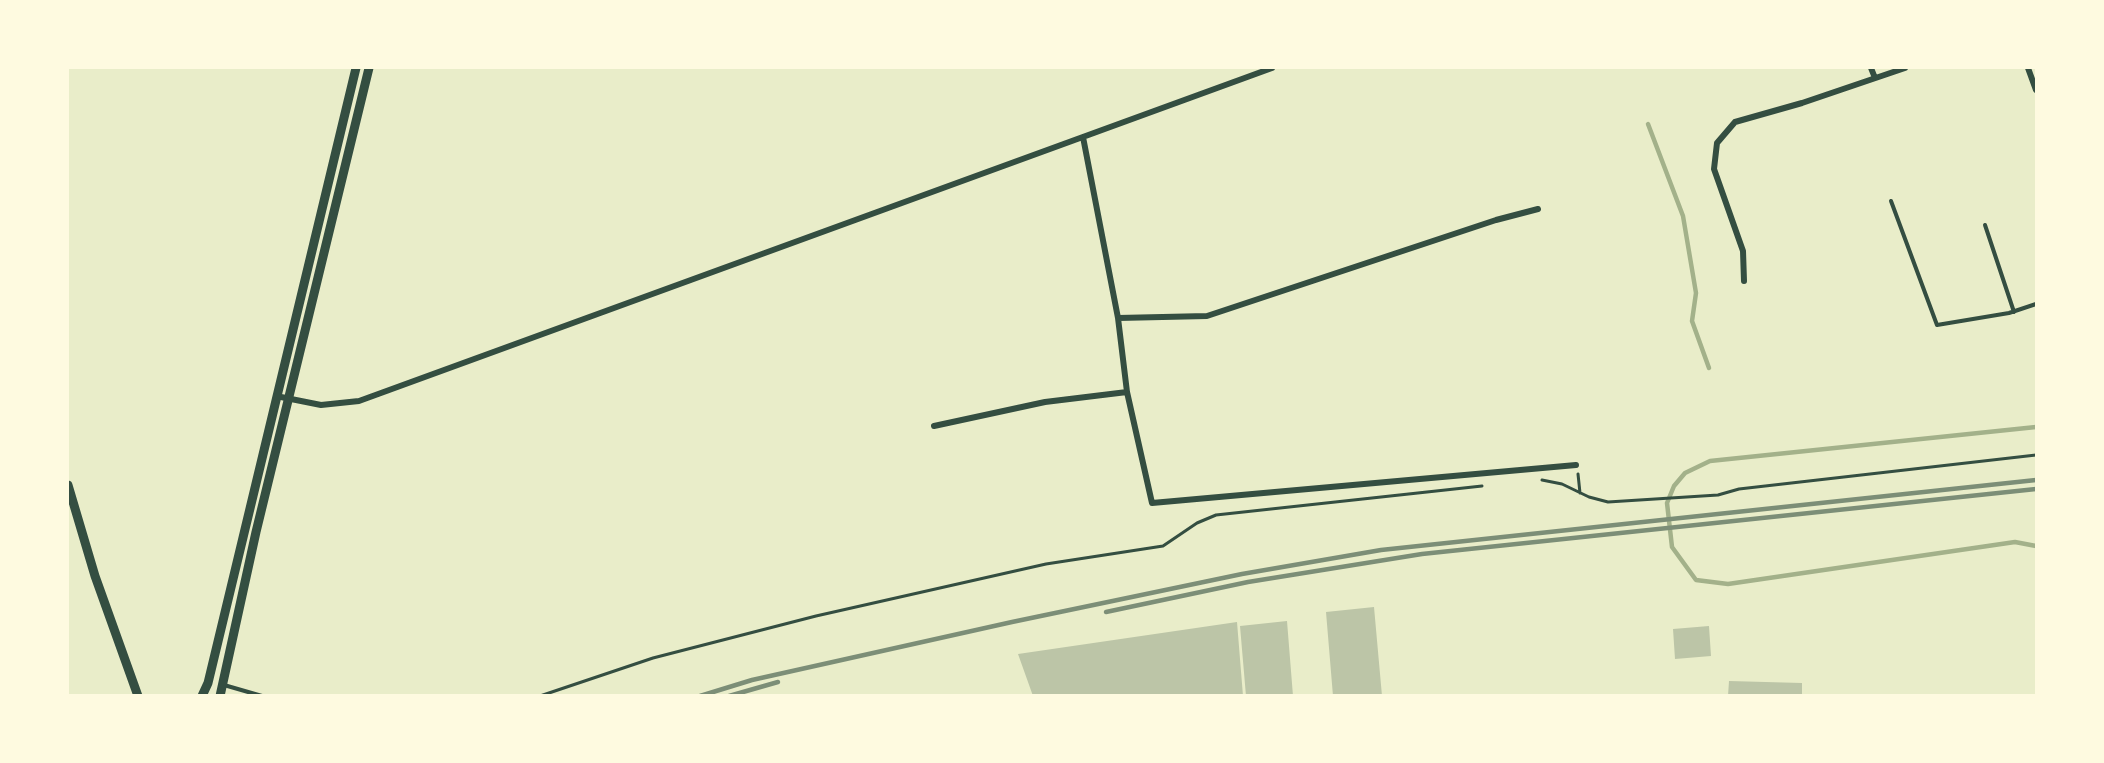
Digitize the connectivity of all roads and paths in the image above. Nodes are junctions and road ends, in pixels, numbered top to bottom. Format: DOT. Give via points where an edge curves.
graph roads {
  1 [pos="356,68"];
  2 [pos="369,68"];
  3 [pos="1272,68"];
  4 [pos="1871,68"];
  5 [pos="1905,68"];
  6 [pos="2028,68"];
  7 [pos="1875,78"];
  8 [pos="2037,90"];
  9 [pos="1083,137"];
  10 [pos="1891,201"];
  11 [pos="1538,209"];
  12 [pos="1985,225"];
  13 [pos="1744,281"];
  14 [pos="2037,304"];
  15 [pos="2014,312"];
  16 [pos="1118,318"];
  17 [pos="1127,392"];
  18 [pos="276,396"];
  19 [pos="289,399"];
  20 [pos="934,426"];
  21 [pos="2037,454"];
  22 [pos="1576,465"];
  23 [pos="1534,480"];
  24 [pos="68,485"];
  25 [pos="1487,485"];
  26 [pos="1580,493"];
  27 [pos="224,685"];
  28 [pos="138,696"];
  29 [pos="202,696"];
  30 [pos="220,696"];
  31 [pos="262,696"];
  32 [pos="540,696"];
  1 -- 18 [label="main road"];
  2 -- 19 [label="main road"];
  3 -- 9 [label="street"];
  4 -- 7 [label="street"];
  5 -- 7 [label="street"];
  6 -- 8 [label="street"];
  7 -- 13 [label="street" via="1735,122 1717,143 1714,169 1743,251"];
  9 -- 16 [label="street"];
  9 -- 19 [label="street" via="358,401 321,405"];
  10 -- 15 [label="lane" via="1937,325"];
  11 -- 16 [label="street" via="1207,316"];
  12 -- 15 [label="lane"];
  14 -- 15 [label="lane"];
  16 -- 17 [label="street"];
  17 -- 20 [label="street" via="1045,402"];
  17 -- 22 [label="street" via="1152,503"];
  18 -- 19 [label="street"];
  18 -- 29 [label="main road"];
  19 -- 27 [label="main road"];
  21 -- 26 [label="path" via="1738,489 1718,495 1608,502"];
  22 -- 26 [label="path"];
  23 -- 26 [label="path" via="1556,482"];
  24 -- 28 [label="main road" via="95,576"];
  25 -- 32 [label="path" via="1216,515 1163,546 1046,564 828,613 659,656"];
  27 -- 30 [label="main road"];
  27 -- 31 [label="lane"];
}
